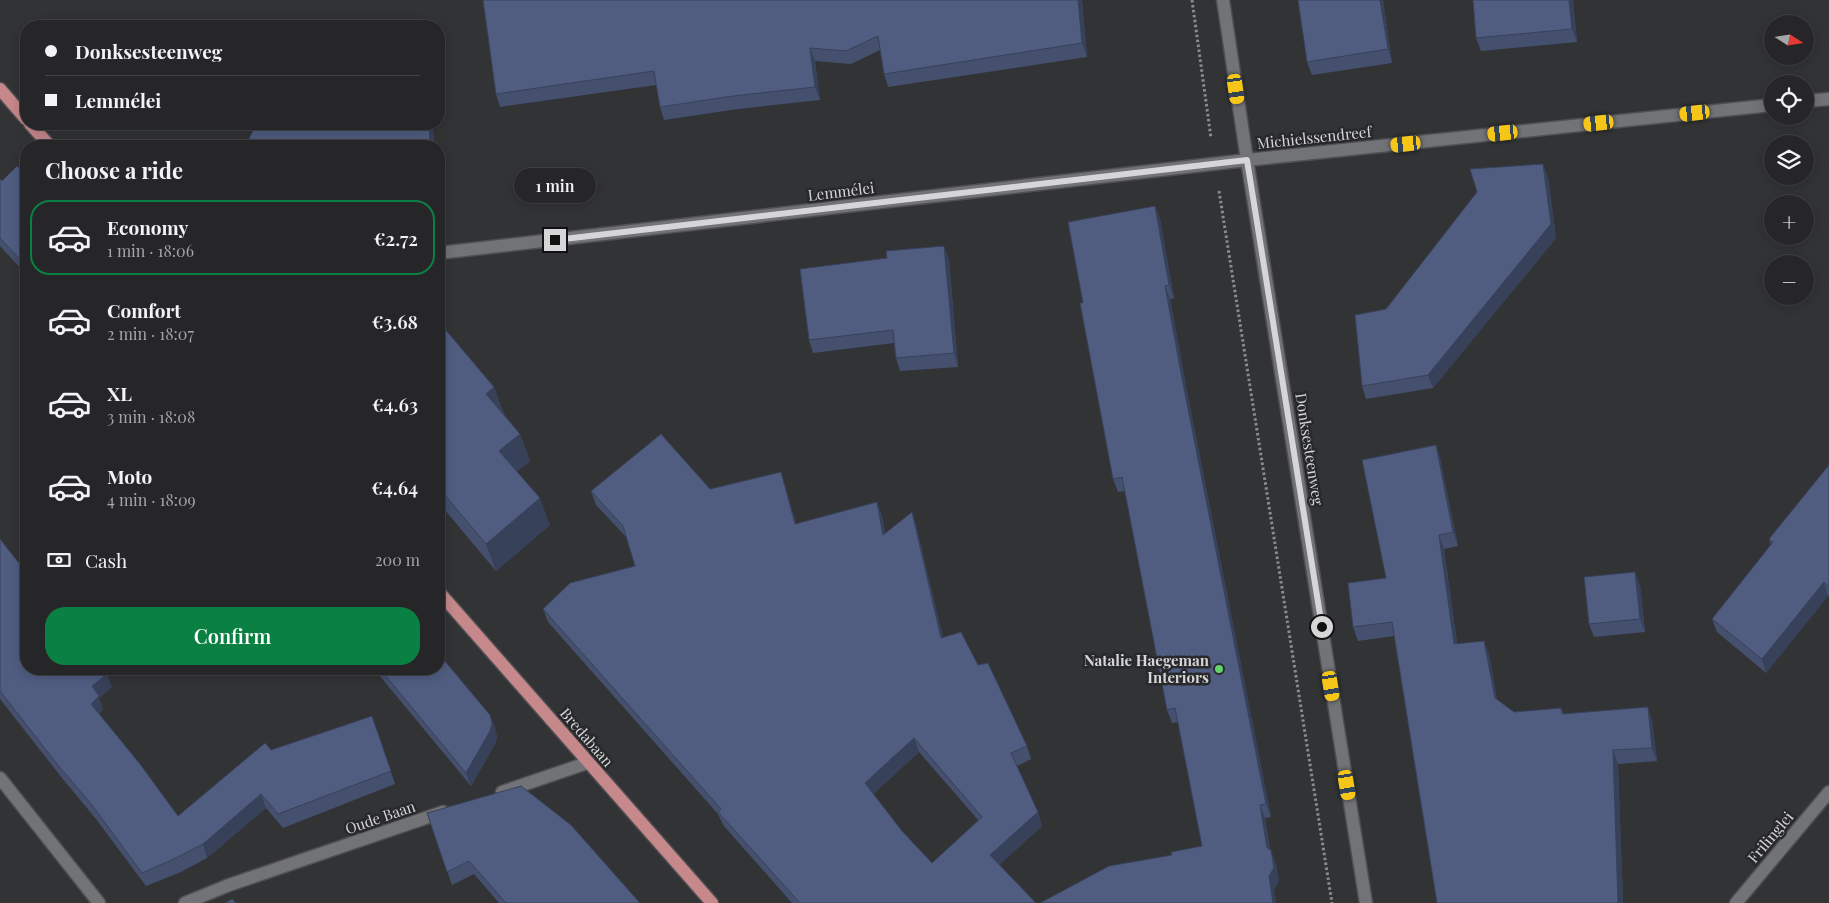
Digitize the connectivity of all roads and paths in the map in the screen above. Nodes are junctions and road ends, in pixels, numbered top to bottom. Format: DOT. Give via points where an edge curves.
graph roads {
  1 [pos="1192,0"];
  2 [pos="1223,0"];
  3 [pos="0,89"];
  4 [pos="1829,99"];
  5 [pos="1814,101"];
  6 [pos="1764,106"];
  7 [pos="20,112"];
  8 [pos="35,130"];
  9 [pos="45,140"];
  10 [pos="1247,160"];
  11 [pos="1215,164"];
  12 [pos="445,252"];
  13 [pos="445,599"];
  14 [pos="587,763"];
  15 [pos="0,778"];
  16 [pos="1829,792"];
  17 [pos="486,798"];
  18 [pos="459,807"];
  19 [pos="99,903"];
  20 [pos="185,903"];
  21 [pos="712,903"];
  22 [pos="1332,903"];
  23 [pos="1366,903"];
  24 [pos="1736,903"];
  1 -- 11 [label="path"];
  2 -- 10 [label="street, Donksesteenweg"];
  3 -- 7 [label="main road"];
  4 -- 5 [label="street"];
  6 -- 10 [label="street, Michielssendreef"];
  8 -- 9 [label="main road"];
  10 -- 11 [label="street, Lemmélei"];
  10 -- 23 [label="street, Donksesteenweg"];
  11 -- 12 [label="street, Lemmélei"];
  11 -- 22 [label="path"];
  13 -- 14 [label="main road, Bredabaan"];
  14 -- 17 [label="street"];
  14 -- 21 [label="main road, Bredabaan"];
  15 -- 19 [label="street"];
  16 -- 24 [label="street, Frilinglei"];
  18 -- 20 [label="street, Oude Baan"];
}
